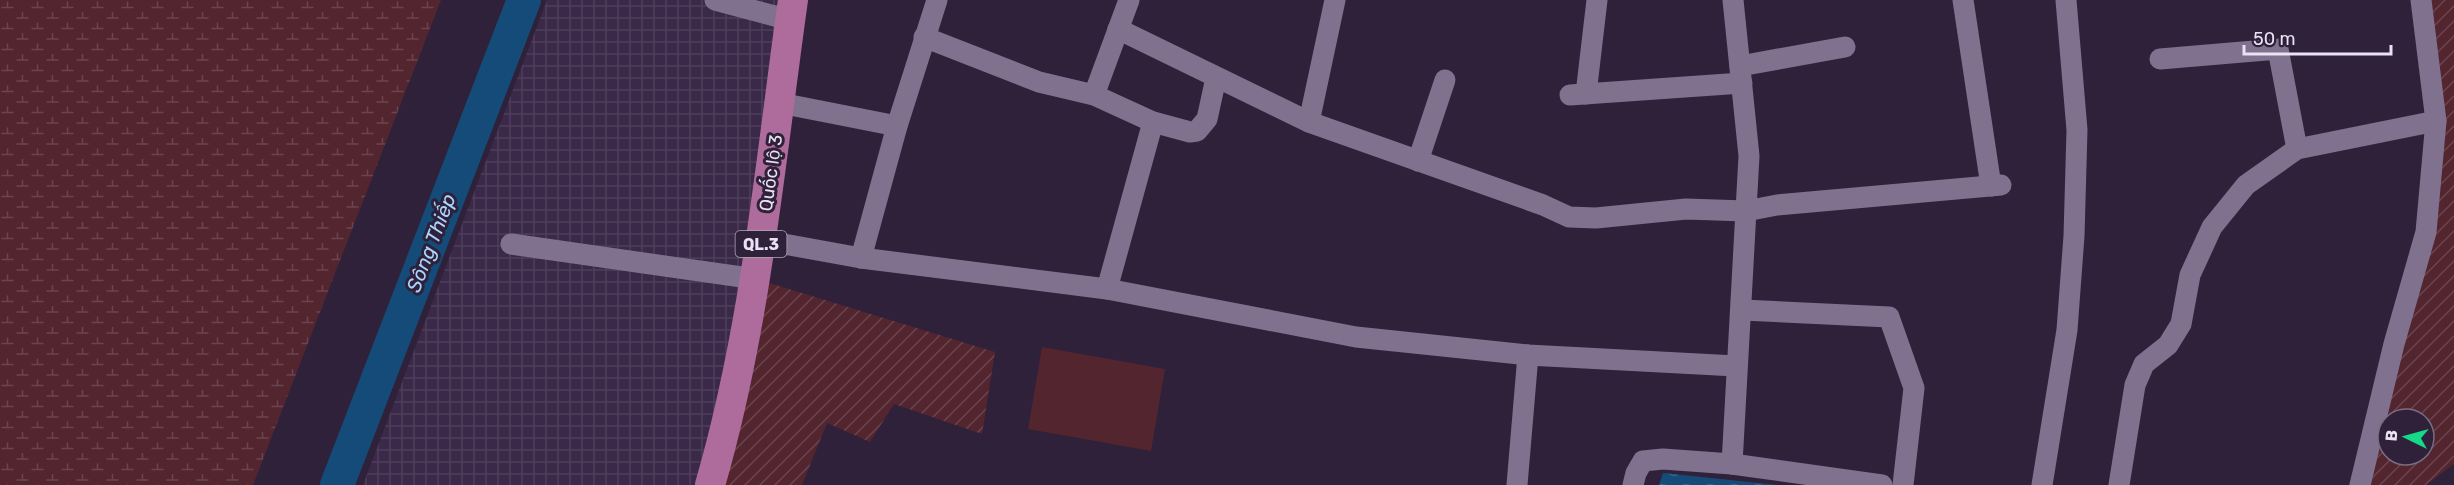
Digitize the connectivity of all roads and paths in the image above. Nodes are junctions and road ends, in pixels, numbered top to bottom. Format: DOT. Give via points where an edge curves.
graph roads {
  1 [pos="715,0"];
  2 [pos="937,0"];
  3 [pos="1129,0"];
  4 [pos="1335,0"];
  5 [pos="1597,0"];
  6 [pos="1733,0"];
  7 [pos="1963,0"];
  8 [pos="2066,0"];
  9 [pos="2421,0"];
  10 [pos="792,10"];
  11 [pos="1118,29"];
  12 [pos="924,37"];
  13 [pos="1845,47"];
  14 [pos="2160,59"];
  15 [pos="1741,74"];
  16 [pos="1216,78"];
  17 [pos="1445,80"];
  18 [pos="1094,95"];
  19 [pos="780,103"];
  20 [pos="2436,121"];
  21 [pos="1154,122"];
  22 [pos="1309,122"];
  23 [pos="897,126"];
  24 [pos="2297,149"];
  25 [pos="1418,161"];
  26 [pos="1746,211"];
  27 [pos="762,240"];
  28 [pos="511,244"];
  29 [pos="861,258"];
  30 [pos="756,279"];
  31 [pos="1107,289"];
  32 [pos="1742,310"];
  33 [pos="1528,355"];
  34 [pos="1736,366"];
  35 [pos="1732,464"];
  36 [pos="710,485"];
  37 [pos="1517,485"];
  38 [pos="1633,485"];
  39 [pos="1882,485"];
  40 [pos="1903,485"];
  41 [pos="2042,485"];
  42 [pos="2119,485"];
  43 [pos="2360,485"];
  1 -- 10 [label="street"];
  2 -- 12 [label="street"];
  3 -- 11 [label="street"];
  4 -- 22 [label="street"];
  5 -- 15 [label="street" via="1578,94"];
  6 -- 15 [label="street"];
  7 -- 26 [label="street" via="1996,186"];
  8 -- 41 [label="street" via="2077,130 2074,236 2067,330"];
  9 -- 20 [label="street"];
  10 -- 19 [label="highway, Quốc lộ 3 / QL.3"];
  11 -- 16 [label="street"];
  11 -- 18 [label="street"];
  12 -- 18 [label="street" via="1039,82"];
  12 -- 23 [label="street"];
  13 -- 15 [label="street"];
  14 -- 24 [label="street" via="2278,49"];
  15 -- 26 [label="street" via="1749,156"];
  16 -- 21 [label="street" via="1207,119 1197,131"];
  16 -- 22 [label="street"];
  17 -- 25 [label="street"];
  18 -- 21 [label="street"];
  19 -- 23 [label="street"];
  19 -- 27 [label="highway, Quốc lộ 3 / QL.3"];
  20 -- 24 [label="street"];
  20 -- 43 [label="street" via="2426,232"];
  21 -- 31 [label="street"];
  22 -- 25 [label="street"];
  23 -- 29 [label="street"];
  24 -- 42 [label="street" via="2246,185 2212,227 2190,275 2181,324 2168,345 2144,364 2135,385"];
  25 -- 26 [label="street" via="1569,217 1686,209"];
  26 -- 32 [label="street"];
  27 -- 29 [label="street"];
  27 -- 30 [label="highway, Quốc lộ 3 / QL.3"];
  28 -- 30 [label="street"];
  29 -- 31 [label="street"];
  30 -- 36 [label="highway, Quốc lộ 3 / QL.3" via="727,427"];
  31 -- 33 [label="street" via="1356,336"];
  32 -- 34 [label="street"];
  32 -- 40 [label="street" via="1889,317 1914,388"];
  33 -- 34 [label="street"];
  33 -- 37 [label="street"];
  34 -- 35 [label="street"];
  35 -- 38 [label="street" via="1643,461"];
  35 -- 39 [label="street"];
}
